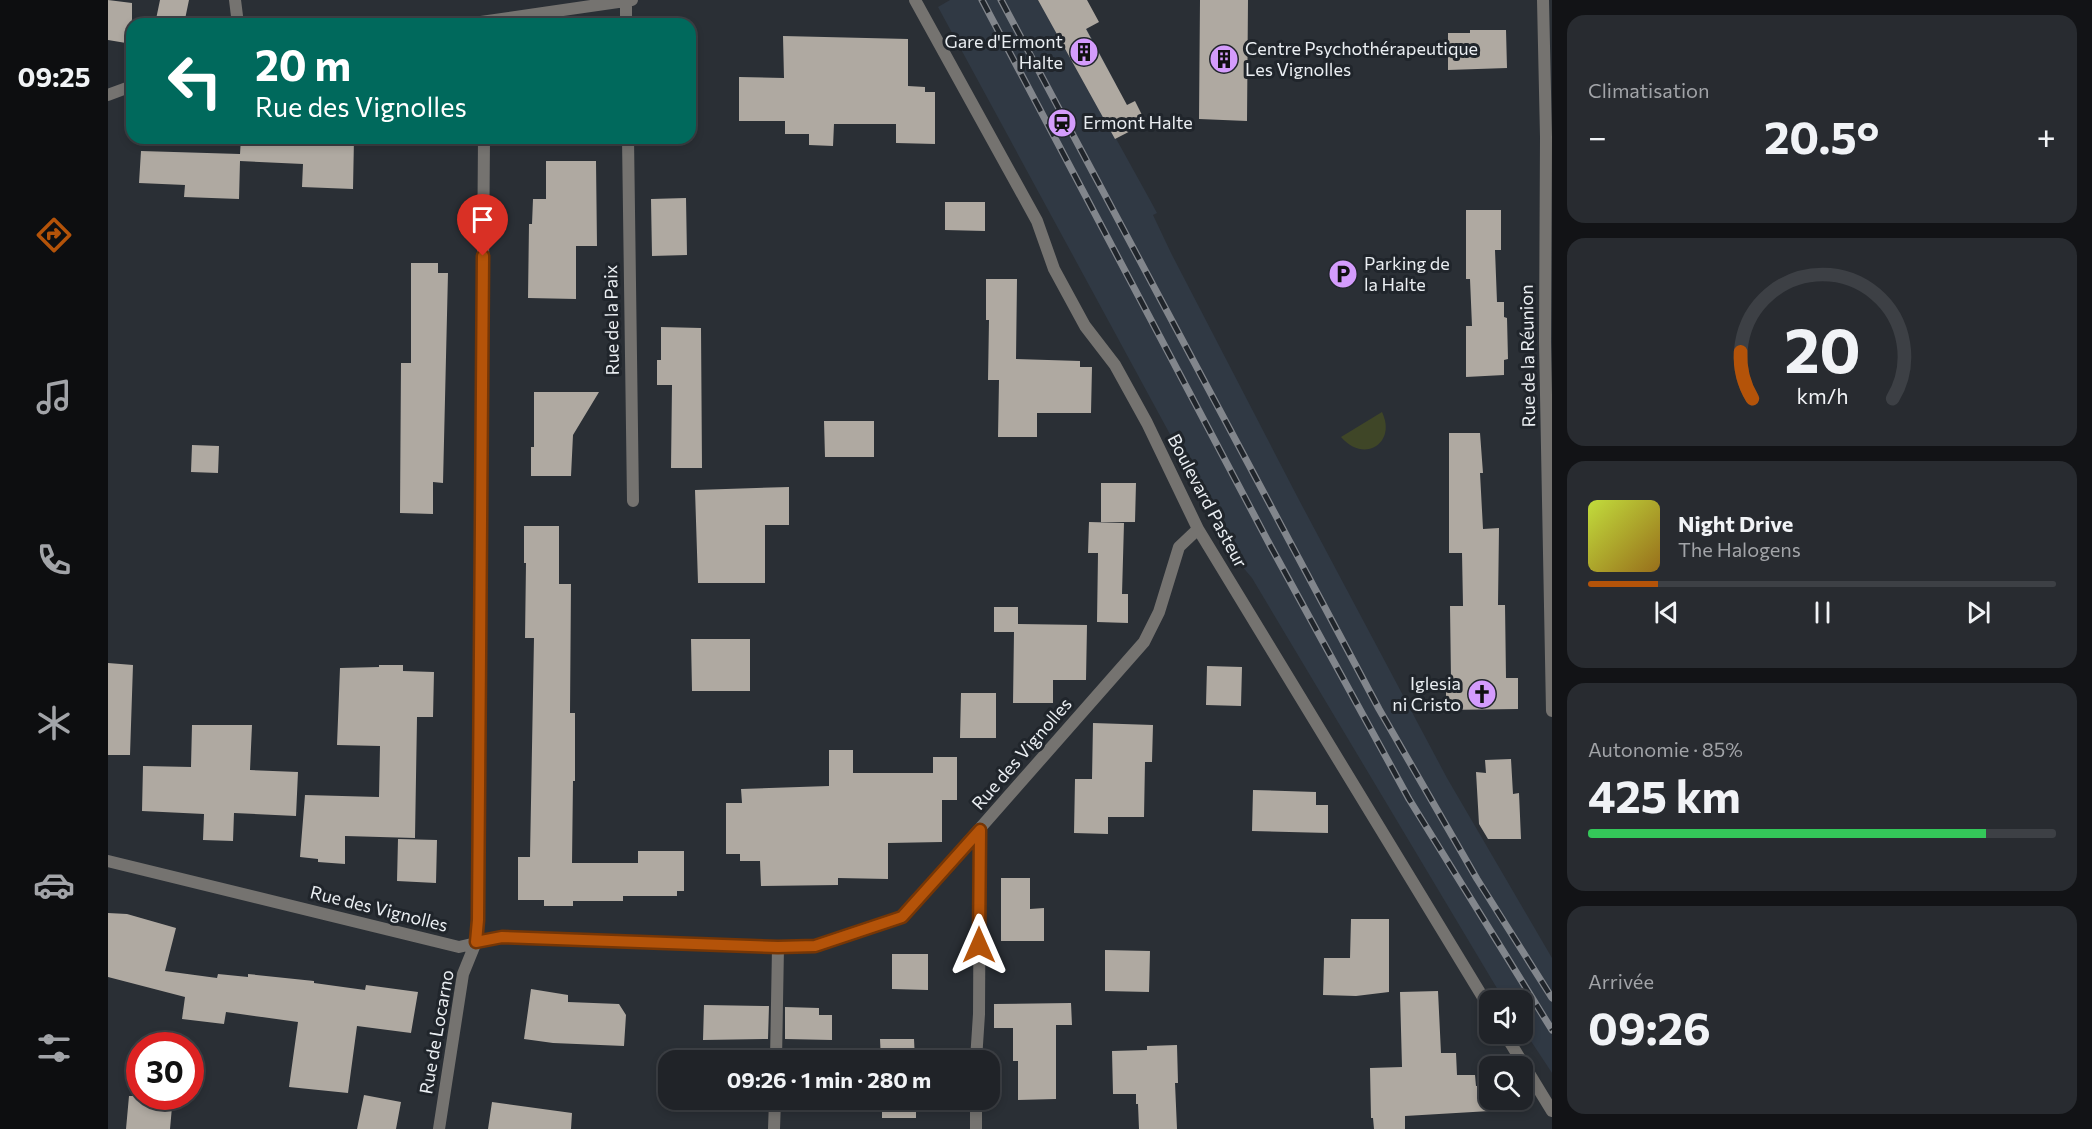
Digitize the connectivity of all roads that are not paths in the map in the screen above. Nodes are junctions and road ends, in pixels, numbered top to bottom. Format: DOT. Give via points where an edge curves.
graph roads {
  1 [pos="235,0"];
  2 [pos="629,0"];
  3 [pos="915,0"];
  4 [pos="1543,0"];
  5 [pos="237,18"];
  6 [pos="516,18"];
  7 [pos="628,18"];
  8 [pos="126,88"];
  9 [pos="108,95"];
  10 [pos="484,144"];
  11 [pos="628,144"];
  12 [pos="633,501"];
  13 [pos="1198,529"];
  14 [pos="1552,711"];
  15 [pos="980,830"];
  16 [pos="108,861"];
  17 [pos="476,942"];
  18 [pos="778,947"];
  19 [pos="1479,991"];
  20 [pos="1510,1044"];
  21 [pos="776,1050"];
  22 [pos="977,1050"];
  23 [pos="775,1110"];
  24 [pos="976,1110"];
  25 [pos="1552,1112"];
  26 [pos="439,1129"];
  27 [pos="774,1129"];
  28 [pos="976,1129"];
  1 -- 5 [label="street"];
  2 -- 6 [label="street"];
  2 -- 7 [label="street"];
  3 -- 13 [label="street, Boulevard Pasteur" via="1037,221 1054,269 1147,423"];
  4 -- 14 [label="street, Rue de la Réunion"];
  8 -- 9 [label="street"];
  10 -- 17 [label="street, Rue de Locarno"];
  11 -- 12 [label="street, Rue de la Paix"];
  13 -- 15 [label="street, Rue des Vignolles" via="1179,547 1159,612 1144,642"];
  13 -- 19 [label="street, Boulevard Pasteur"];
  15 -- 18 [label="street, Rue des Vignolles" via="902,917 815,946"];
  15 -- 22 [label="street"];
  16 -- 17 [label="street, Rue des Vignolles" via="459,947"];
  17 -- 18 [label="street, Rue des Vignolles" via="502,937"];
  17 -- 26 [label="street, Rue de Locarno" via="463,974"];
  18 -- 21 [label="street"];
  20 -- 25 [label="street"];
  23 -- 27 [label="street"];
  24 -- 28 [label="street"];
}
